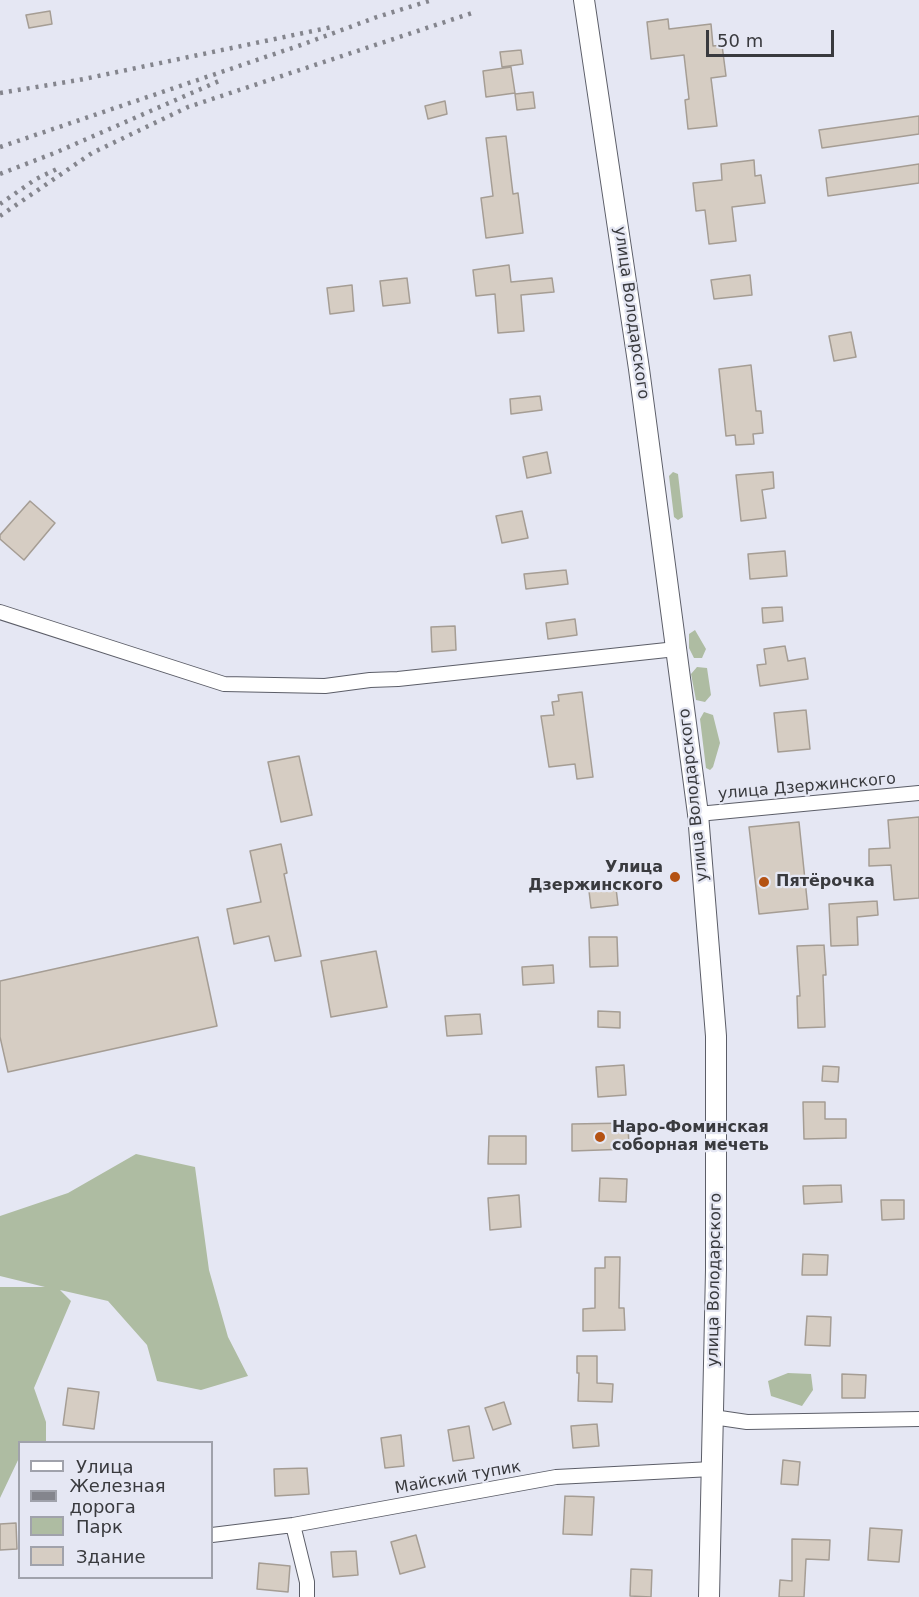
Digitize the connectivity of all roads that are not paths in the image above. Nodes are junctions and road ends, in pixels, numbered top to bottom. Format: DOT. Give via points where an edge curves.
graph roads {
  1 [pos="584,0"];
  2 [pos="0,612"];
  3 [pos="676,648"];
  4 [pos="919,793"];
  5 [pos="698,814"];
  6 [pos="713,1417"];
  7 [pos="919,1419"];
  8 [pos="712,1469"];
  9 [pos="293,1525"];
  10 [pos="213,1535"];
  11 [pos="307,1597"];
  12 [pos="709,1597"];
  1 -- 3 [label="main road, улица Володарского"];
  2 -- 3 [label="street" via="224,684 324,686"];
  3 -- 5 [label="main road, улица Володарского"];
  4 -- 5 [label="street, улица Дзержинского"];
  5 -- 6 [label="main road, улица Володарского" via="716,1036"];
  6 -- 7 [label="street" via="747,1422"];
  6 -- 8 [label="main road, улица Володарского"];
  8 -- 9 [label="street, Майский тупик" via="556,1477"];
  8 -- 12 [label="main road, улица Володарского"];
  9 -- 10 [label="street, Майский тупик"];
  9 -- 11 [label="street"];
}
